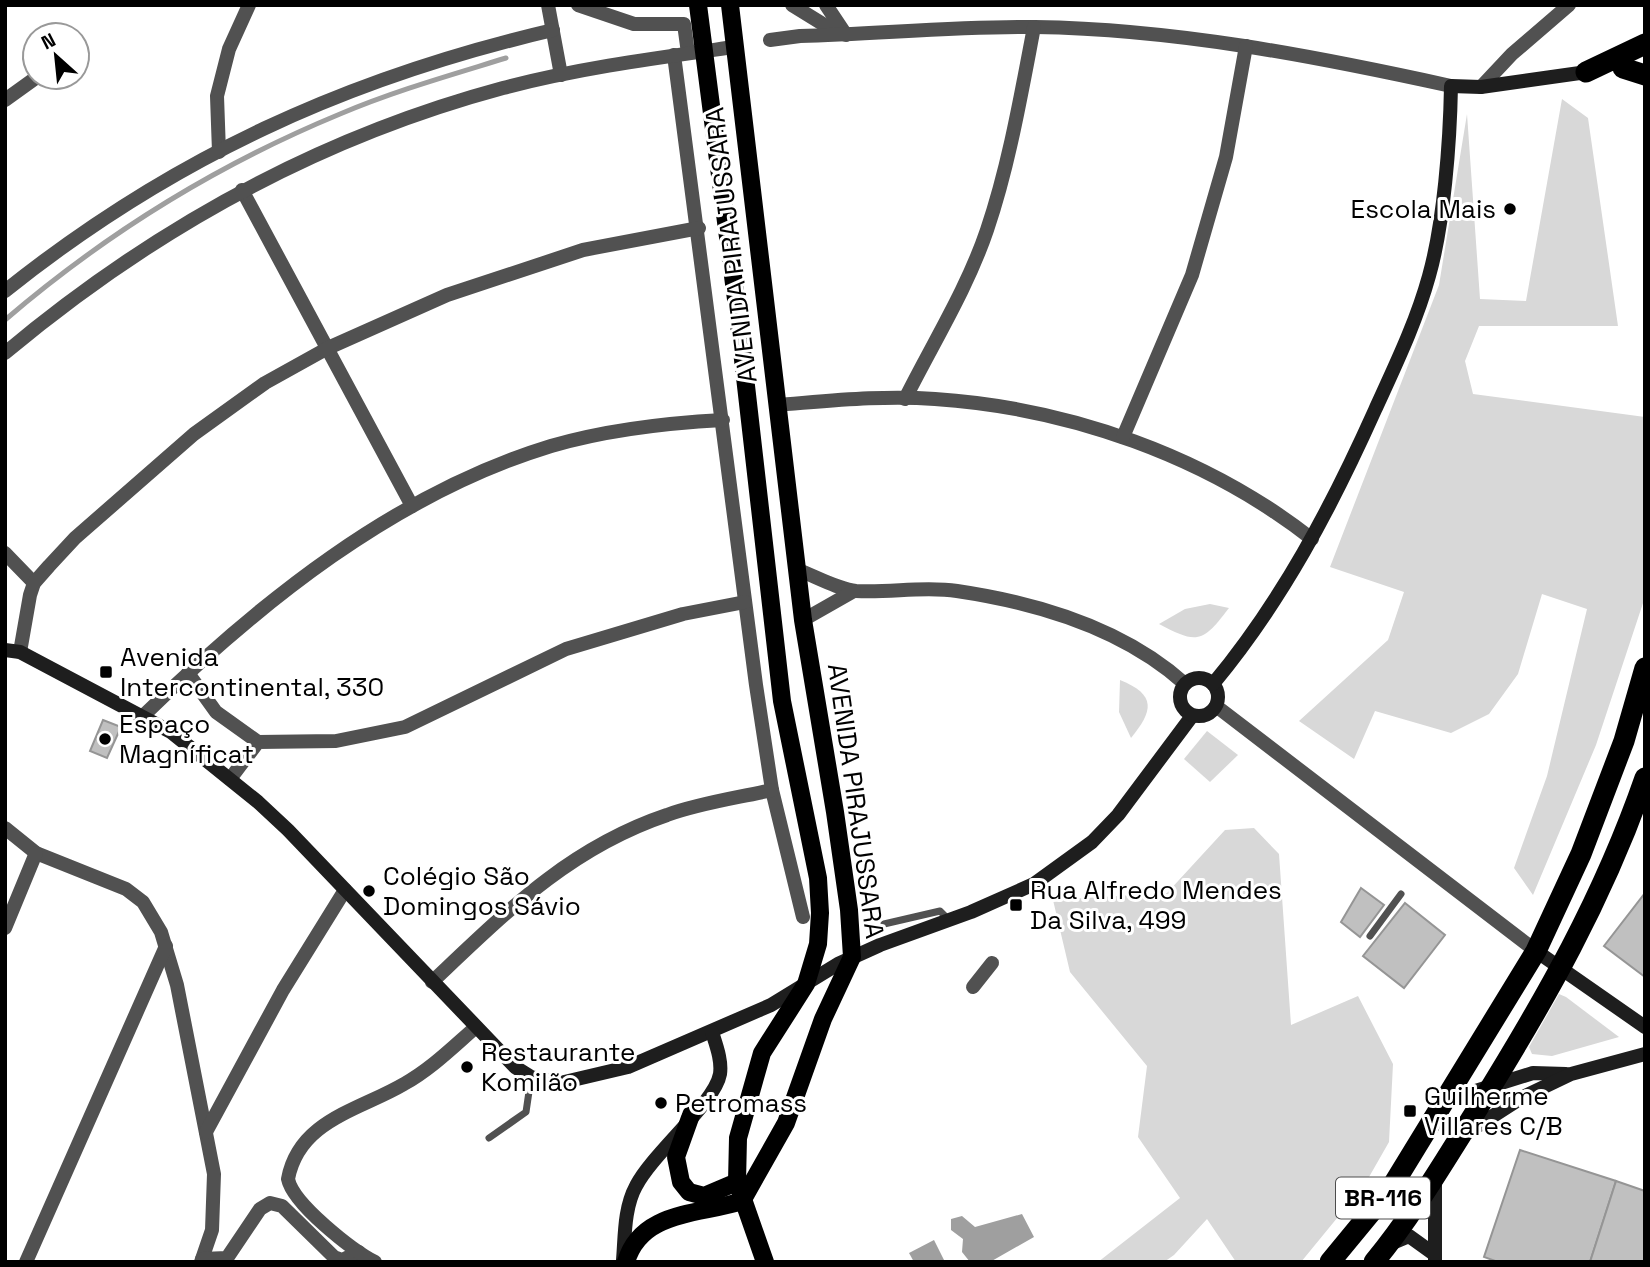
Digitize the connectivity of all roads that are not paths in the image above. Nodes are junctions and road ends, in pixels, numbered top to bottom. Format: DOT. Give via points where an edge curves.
graph roads {
  1 [pos="248,5"];
  2 [pos="548,5"];
  3 [pos="578,5"];
  4 [pos="698,5"];
  5 [pos="730,5"];
  6 [pos="792,5"];
  7 [pos="827,5"];
  8 [pos="1569,5"];
  9 [pos="1034,27"];
  10 [pos="553,30"];
  11 [pos="843,35"];
  12 [pos="770,40"];
  13 [pos="1645,44"];
  14 [pos="1246,46"];
  15 [pos="733,47"];
  16 [pos="689,53"];
  17 [pos="1645,62"];
  18 [pos="1623,68"];
  19 [pos="1586,72"];
  20 [pos="561,75"];
  21 [pos="1645,75"];
  22 [pos="1451,86"];
  23 [pos="1481,87"];
  24 [pos="21,88"];
  25 [pos="5,100"];
  26 [pos="219,152"];
  27 [pos="242,190"];
  28 [pos="699,228"];
  29 [pos="5,291"];
  30 [pos="328,348"];
  31 [pos="5,353"];
  32 [pos="905,399"];
  33 [pos="776,405"];
  34 [pos="723,419"];
  35 [pos="1123,437"];
  36 [pos="412,506"];
  37 [pos="1312,538"];
  38 [pos="5,553"];
  39 [pos="796,569"];
  40 [pos="34,583"];
  41 [pos="854,591"];
  42 [pos="745,602"];
  43 [pos="803,620"];
  44 [pos="13,651"];
  45 [pos="1645,668"];
  46 [pos="188,673"];
  47 [pos="1185,684"];
  48 [pos="1213,684"];
  49 [pos="1216,706"];
  50 [pos="144,716"];
  51 [pos="1192,716"];
  52 [pos="258,741"];
  53 [pos="1645,778"];
  54 [pos="230,779"];
  55 [pos="772,790"];
  56 [pos="5,828"];
  57 [pos="36,853"];
  58 [pos="345,890"];
  59 [pos="1401,894"];
  60 [pos="803,917"];
  61 [pos="949,920"];
  62 [pos="884,925"];
  63 [pos="5,928"];
  64 [pos="850,933"];
  65 [pos="1370,936"];
  66 [pos="880,945"];
  67 [pos="166,946"];
  68 [pos="1536,951"];
  69 [pos="852,957"];
  70 [pos="992,963"];
  71 [pos="1562,969"];
  72 [pos="432,982"];
  73 [pos="806,984"];
  74 [pos="973,986"];
  75 [pos="476,1027"];
  76 [pos="1645,1027"];
  77 [pos="712,1032"];
  78 [pos="1645,1054"];
  79 [pos="1571,1074"];
  80 [pos="531,1077"];
  81 [pos="1489,1089"];
  82 [pos="1447,1100"];
  83 [pos="691,1115"];
  84 [pos="206,1132"];
  85 [pos="489,1138"];
  86 [pos="1459,1138"];
  87 [pos="1435,1173"];
  88 [pos="737,1182"];
  89 [pos="742,1201"];
  90 [pos="359,1252"];
  91 [pos="1379,1256"];
  92 [pos="28,1258"];
  93 [pos="1434,1258"];
  94 [pos="201,1261"];
  95 [pos="375,1262"];
  96 [pos="624,1262"];
  97 [pos="765,1262"];
  98 [pos="1330,1262"];
  1 -- 26 [label="street" via="229,49 217,96"];
  2 -- 10 [label="street"];
  3 -- 16 [label="street" via="634,24 684,24"];
  4 -- 16 [label="main road, AVENIDA PIRAJUSSARA"];
  5 -- 15 [label="main road, AVENIDA PIRAJUSSARA"];
  6 -- 11 [label="street"];
  7 -- 11 [label="street"];
  8 -- 23 [label="street"];
  9 -- 11 [label="street"];
  9 -- 14 [label="street"];
  9 -- 32 [label="street" via="1017,116 987,230 966,282"];
  10 -- 20 [label="street"];
  10 -- 26 [label="street" via="393,74 291,115"];
  11 -- 12 [label="street"];
  13 -- 19 [label="highway"];
  14 -- 22 [label="street"];
  14 -- 35 [label="street" via="1226,156 1192,275"];
  15 -- 16 [label="street"];
  15 -- 33 [label="main road, AVENIDA PIRAJUSSARA"];
  16 -- 20 [label="street"];
  16 -- 28 [label="street, AVENIDA PIRAJUSSARA"];
  16 -- 73 [label="main road, AVENIDA PIRAJUSSARA" via="782,701 818,878 818,944"];
  17 -- 18 [label="street"];
  18 -- 19 [label="street"];
  18 -- 21 [label="highway"];
  19 -- 23 [label="street"];
  20 -- 27 [label="street" via="425,112 331,148"];
  22 -- 23 [label="street"];
  22 -- 37 [label="street" via="1445,170 1426,286 1348,471"];
  24 -- 25 [label="street"];
  26 -- 29 [label="street" via="89,227"];
  27 -- 30 [label="street"];
  27 -- 31 [label="street" via="150,243"];
  28 -- 30 [label="street" via="583,250 447,295"];
  28 -- 34 [label="street, AVENIDA PIRAJUSSARA"];
  30 -- 36 [label="street"];
  30 -- 40 [label="street" via="264,383 194,434 75,538"];
  32 -- 33 [label="street"];
  32 -- 35 [label="street" via="982,404"];
  33 -- 39 [label="main road, AVENIDA PIRAJUSSARA"];
  34 -- 36 [label="street" via="660,424 552,446 470,477"];
  34 -- 42 [label="street, AVENIDA PIRAJUSSARA"];
  35 -- 37 [label="street" via="1209,475 1282,515"];
  36 -- 46 [label="street" via="302,579"];
  37 -- 48 [label="street" via="1273,607"];
  38 -- 40 [label="street"];
  39 -- 41 [label="street"];
  39 -- 43 [label="main road, AVENIDA PIRAJUSSARA"];
  40 -- 44 [label="street"];
  41 -- 43 [label="street"];
  41 -- 47 [label="street" via="955,591 1012,602 1110,634 1160,662"];
  42 -- 52 [label="street" via="682,614 566,649 396,730 336,741"];
  42 -- 55 [label="street, AVENIDA PIRAJUSSARA"];
  43 -- 64 [label="main road, AVENIDA PIRAJUSSARA"];
  44 -- 50 [label="street"];
  45 -- 68 [label="highway, BR-116" via="1624,741 1581,854"];
  46 -- 50 [label="street"];
  46 -- 52 [label="street" via="216,712"];
  47 -- 48 [label="street" via="1202,678"];
  47 -- 51 [label="street" via="1181,702"];
  48 -- 49 [label="street" via="1219,697"];
  49 -- 51 [label="street" via="1206,715"];
  49 -- 68 [label="street"];
  50 -- 54 [label="street"];
  51 -- 61 [label="street" via="1143,783 1091,842 1034,884"];
  52 -- 54 [label="street"];
  53 -- 71 [label="highway, BR-116" via="1621,847"];
  54 -- 58 [label="street" via="288,830"];
  55 -- 60 [label="street, AVENIDA PIRAJUSSARA"];
  55 -- 72 [label="street" via="670,814 591,850 541,882"];
  56 -- 57 [label="street"];
  57 -- 63 [label="street"];
  57 -- 67 [label="street" via="126,889 153,916"];
  58 -- 72 [label="street"];
  58 -- 84 [label="street" via="283,990"];
  59 -- 65 [label="lane"];
  61 -- 62 [label="lane" via="940,911"];
  61 -- 66 [label="street"];
  64 -- 66 [label="street" via="863,944"];
  64 -- 69 [label="main road, AVENIDA PIRAJUSSARA"];
  66 -- 69 [label="street"];
  67 -- 84 [label="street"];
  67 -- 92 [label="street"];
  68 -- 71 [label="street"];
  68 -- 82 [label="highway, BR-116"];
  69 -- 73 [label="street"];
  69 -- 89 [label="main road, AVENIDA PIRAJUSSARA" via="823,1019 786,1123"];
  70 -- 74 [label="street"];
  71 -- 76 [label="street"];
  71 -- 81 [label="highway, BR-116"];
  72 -- 75 [label="street"];
  73 -- 77 [label="street"];
  73 -- 88 [label="main road, AVENIDA PIRAJUSSARA" via="762,1053 751,1084 738,1138"];
  75 -- 80 [label="street"];
  75 -- 90 [label="street" via="411,1080 322,1126 304,1142 294,1160 290,1188"];
  77 -- 80 [label="street" via="591,1078 560,1083"];
  77 -- 83 [label="street" via="720,1074 708,1099"];
  78 -- 79 [label="street"];
  79 -- 81 [label="street" via="1532,1073"];
  79 -- 86 [label="street" via="1521,1098"];
  80 -- 85 [label="lane" via="526,1112"];
  81 -- 82 [label="street"];
  81 -- 86 [label="highway, BR-116"];
  82 -- 98 [label="highway, BR-116" via="1391,1188"];
  83 -- 88 [label="main road" via="676,1157 681,1182 689,1192 704,1196"];
  83 -- 96 [label="street" via="635,1187 628,1205"];
  84 -- 94 [label="street" via="215,1204"];
  86 -- 87 [label="highway, BR-116"];
  87 -- 91 [label="highway, BR-116"];
  87 -- 93 [label="street"];
  88 -- 89 [label="main road, AVENIDA PIRAJUSSARA"];
  89 -- 96 [label="main road" via="652,1226 635,1240"];
  89 -- 97 [label="main road"];
  90 -- 94 [label="street" via="337,1259 282,1206 270,1203 260,1209 227,1258"];
  90 -- 95 [label="street"];
  91 -- 93 [label="street" via="1395,1241 1409,1236"];
}
